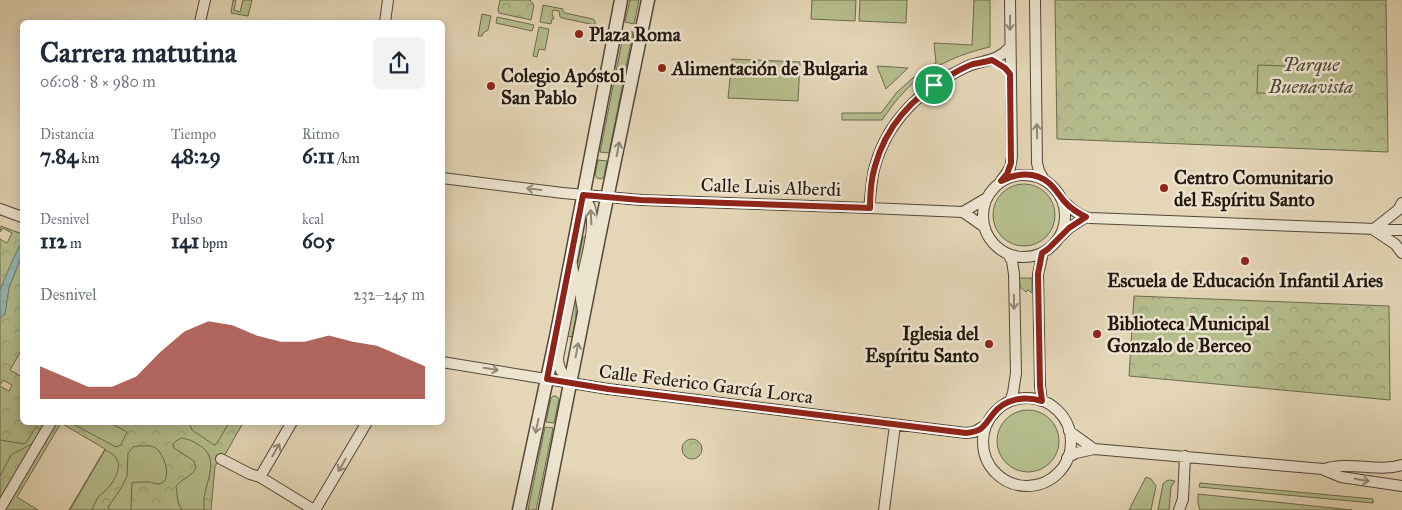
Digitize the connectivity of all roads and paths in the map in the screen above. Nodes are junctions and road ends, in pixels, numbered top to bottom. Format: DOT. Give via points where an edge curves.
graph roads {
  1 [pos="204,0"];
  2 [pos="388,0"];
  3 [pos="621,0"];
  4 [pos="648,0"];
  5 [pos="1010,0"];
  6 [pos="1035,0"];
  7 [pos="200,20"];
  8 [pos="385,20"];
  9 [pos="1010,46"];
  10 [pos="992,60"];
  11 [pos="1010,74"];
  12 [pos="445,178"];
  13 [pos="1043,178"];
  14 [pos="1001,181"];
  15 [pos="583,195"];
  16 [pos="608,197"];
  17 [pos="985,199"];
  18 [pos="1063,201"];
  19 [pos="1402,203"];
  20 [pos="0,208"];
  21 [pos="870,208"];
  22 [pos="963,212"];
  23 [pos="20,216"];
  24 [pos="1086,217"];
  25 [pos="983,226"];
  26 [pos="1374,229"];
  27 [pos="1402,230"];
  28 [pos="1059,237"];
  29 [pos="1042,253"];
  30 [pos="1402,253"];
  31 [pos="1008,254"];
  32 [pos="571,260"];
  33 [pos="584,317"];
  34 [pos="445,362"];
  35 [pos="547,379"];
  36 [pos="571,383"];
  37 [pos="1010,401"];
  38 [pos="1042,401"];
  39 [pos="49,425"];
  40 [pos="290,425"];
  41 [pos="364,425"];
  42 [pos="986,425"];
  43 [pos="895,426"];
  44 [pos="1069,432"];
  45 [pos="966,433"];
  46 [pos="1094,449"];
  47 [pos="983,451"];
  48 [pos="1185,456"];
  49 [pos="1067,458"];
  50 [pos="221,459"];
  51 [pos="1402,465"];
  52 [pos="1323,469"];
  53 [pos="260,477"];
  54 [pos="1402,486"];
  55 [pos="1183,499"];
  56 [pos="0,509"];
  57 [pos="315,510"];
  58 [pos="520,510"];
  59 [pos="545,510"];
  60 [pos="884,510"];
  61 [pos="1179,510"];
  62 [pos="1186,510"];
  1 -- 7 [label="street"];
  2 -- 8 [label="street"];
  3 -- 15 [label="street"];
  16 -- 4 [label="street, one-way"];
  5 -- 9 [label="street, one-way"];
  13 -- 6 [label="street, one-way" via="1037,163"];
  9 -- 10 [label="street"];
  9 -- 11 [label="street"];
  10 -- 11 [label="street"];
  10 -- 21 [label="street" via="972,65 934,85 905,111 879,152 871,182"];
  11 -- 14 [label="street" via="1011,163"];
  15 -- 12 [label="street, Calle Luis Alberdi, one-way"];
  13 -- 14 [label="street" via="1018,175"];
  13 -- 18 [label="street"];
  14 -- 17 [label="street"];
  15 -- 16 [label="street, Calle Luis Alberdi"];
  15 -- 32 [label="street"];
  33 -- 15 [label="street, one-way" via="581,288 592,221 591,207"];
  16 -- 21 [label="street, Calle Luis Alberdi"];
  16 -- 33 [label="street"];
  17 -- 22 [label="street"];
  17 -- 25 [label="street" via="981,214"];
  18 -- 24 [label="street"];
  18 -- 28 [label="street" via="1066,219"];
  19 -- 26 [label="street"];
  20 -- 23 [label="street"];
  21 -- 22 [label="street, Calle Luis Alberdi"];
  22 -- 25 [label="street"];
  24 -- 26 [label="street"];
  24 -- 28 [label="street"];
  25 -- 31 [label="street" via="994,244"];
  26 -- 27 [label="street"];
  26 -- 30 [label="street"];
  28 -- 29 [label="street"];
  29 -- 31 [label="street" via="1027,256"];
  29 -- 38 [label="street" via="1038,274"];
  31 -- 37 [label="street, one-way" via="1014,274 1016,373"];
  32 -- 35 [label="street"];
  32 -- 36 [label="street, Calle Federico García Lorca" via="574,283 558,358 561,372"];
  36 -- 33 [label="street, one-way"];
  34 -- 35 [label="street, one-way"];
  35 -- 36 [label="street"];
  35 -- 58 [label="street, one-way"];
  36 -- 43 [label="street, Calle Federico García Lorca"];
  36 -- 59 [label="street"];
  37 -- 38 [label="street" via="1022,398"];
  37 -- 42 [label="street" via="994,413"];
  38 -- 44 [label="street" via="1060,413"];
  39 -- 56 [label="street"];
  53 -- 40 [label="street, one-way"];
  41 -- 57 [label="street, one-way"];
  42 -- 45 [label="street, Calle Federico García Lorca"];
  42 -- 47 [label="street"];
  43 -- 45 [label="street, Calle Federico García Lorca"];
  43 -- 60 [label="street"];
  44 -- 46 [label="street"];
  44 -- 49 [label="street"];
  45 -- 47 [label="street"];
  46 -- 48 [label="street"];
  46 -- 49 [label="street"];
  47 -- 49 [label="street" via="998,476 1021,486 1035,486 1048,481 1059,472"];
  48 -- 52 [label="street"];
  48 -- 55 [label="street"];
  50 -- 53 [label="street"];
  51 -- 52 [label="street"];
  52 -- 54 [label="street, one-way" via="1341,477"];
  53 -- 57 [label="street"];
  55 -- 61 [label="street"];
  55 -- 62 [label="street"];
}
